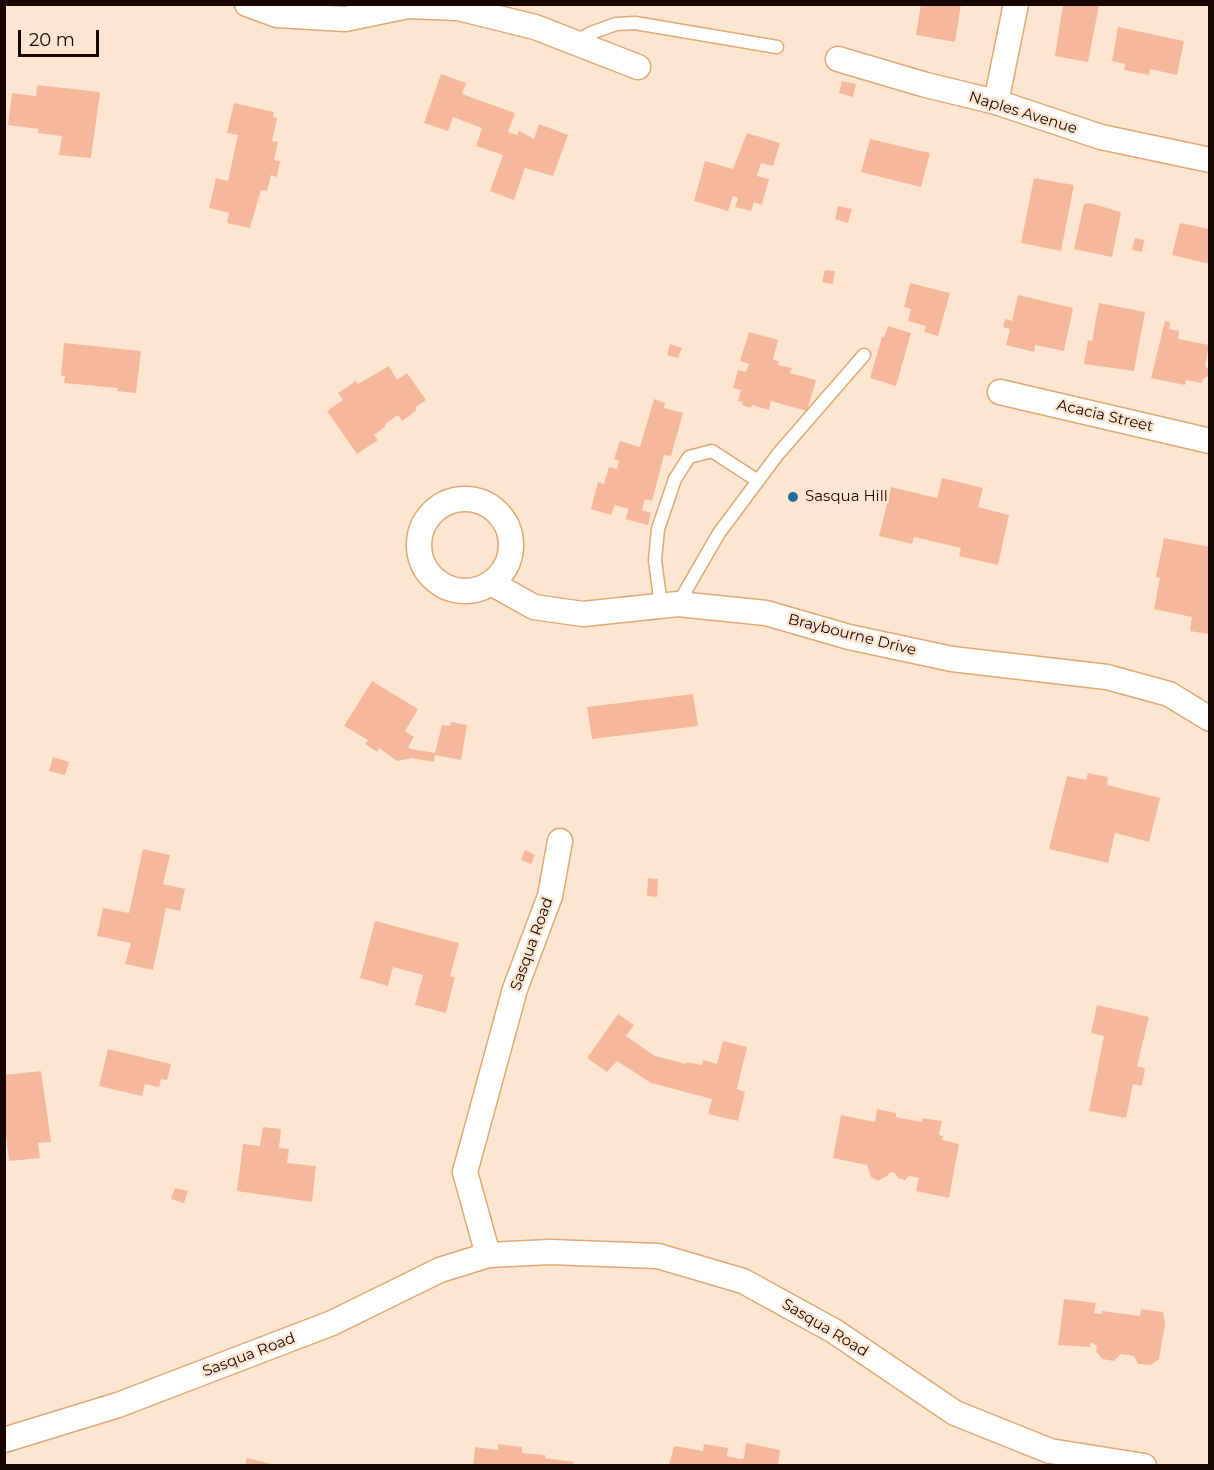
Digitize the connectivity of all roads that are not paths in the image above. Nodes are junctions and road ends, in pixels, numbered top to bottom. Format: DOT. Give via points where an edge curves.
graph roads {
  1 [pos="247,4"];
  2 [pos="1016,4"];
  3 [pos="408,5"];
  4 [pos="575,42"];
  5 [pos="777,47"];
  6 [pos="838,59"];
  7 [pos="638,67"];
  8 [pos="996,102"];
  9 [pos="1209,160"];
  10 [pos="864,355"];
  11 [pos="1000,392"];
  12 [pos="1209,441"];
  13 [pos="758,481"];
  14 [pos="491,583"];
  15 [pos="670,605"];
  16 [pos="1209,719"];
  17 [pos="560,841"];
  18 [pos="488,1255"];
  19 [pos="4,1440"];
  20 [pos="1144,1466"];
  1 -- 3 [label="street" via="277,15 345,20"];
  2 -- 8 [label="street"];
  3 -- 4 [label="street" via="458,8 535,27"];
  4 -- 5 [label="lane" via="616,24 635,23"];
  4 -- 7 [label="street"];
  6 -- 8 [label="street, Naples Avenue"];
  8 -- 9 [label="street, Naples Avenue" via="1101,137"];
  10 -- 13 [label="lane"];
  11 -- 12 [label="street, Acacia Street"];
  13 -- 15 [label="lane"];
  13 -- 15 [label="lane" via="712,451 689,457 675,479 658,529 655,560"];
  14 -- 15 [label="street, Braybourne Drive" via="534,608 583,614"];
  15 -- 16 [label="street, Braybourne Drive" via="766,612 849,637 952,659 1107,677 1169,694"];
  17 -- 18 [label="street, Sasqua Road" via="550,896 515,989 465,1172"];
  18 -- 19 [label="street, Sasqua Road" via="440,1270 310,1332 118,1405"];
  18 -- 20 [label="street, Sasqua Road" via="550,1252 658,1256 743,1281 834,1331 955,1413 1050,1451"];
}
